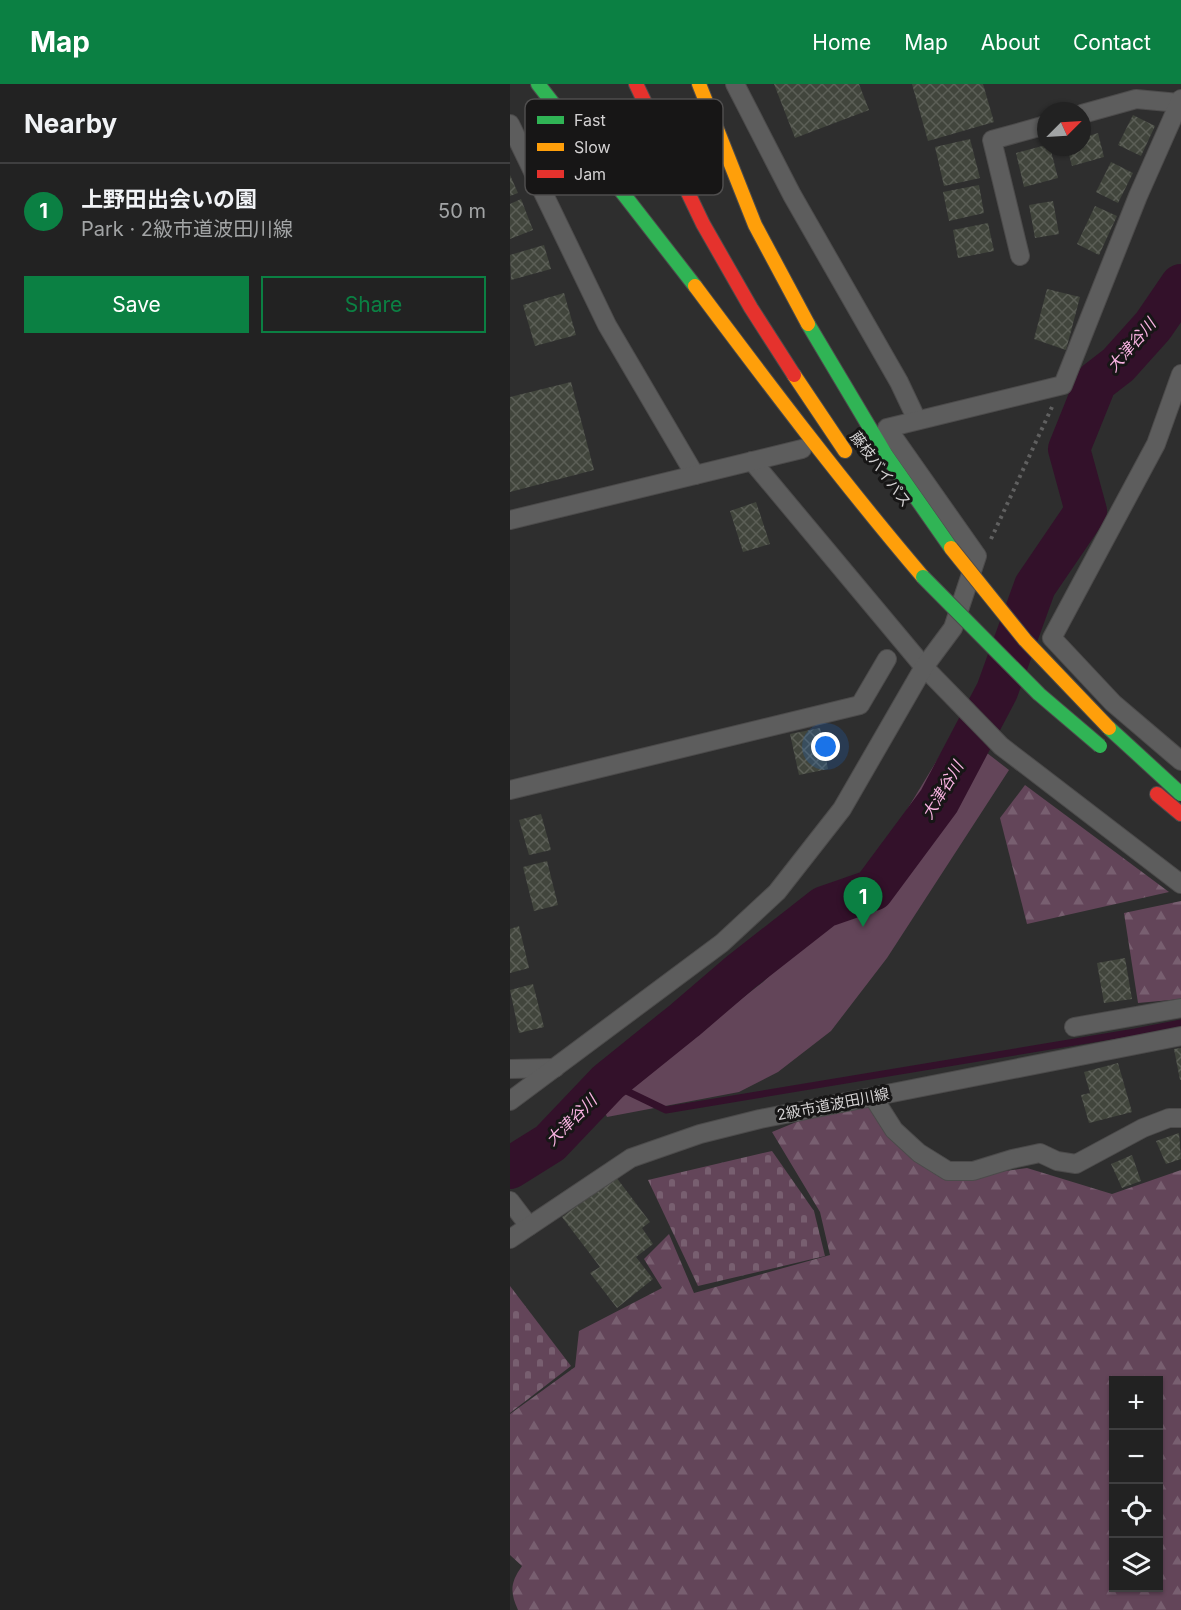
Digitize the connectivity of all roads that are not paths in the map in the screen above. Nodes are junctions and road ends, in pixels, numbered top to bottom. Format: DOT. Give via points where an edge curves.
graph roads {
  1 [pos="538,84"];
  2 [pos="636,84"];
  3 [pos="699,84"];
  4 [pos="735,84"];
  5 [pos="550,99"];
  6 [pos="643,99"];
  7 [pos="705,99"];
  8 [pos="1180,101"];
  9 [pos="1091,112"];
  10 [pos="510,124"];
  11 [pos="1037,127"];
  12 [pos="723,144"];
  13 [pos="525,155"];
  14 [pos="544,195"];
  15 [pos="624,195"];
  16 [pos="689,195"];
  17 [pos="1020,256"];
  18 [pos="1181,374"];
  19 [pos="917,420"];
  20 [pos="802,449"];
  21 [pos="752,461"];
  22 [pos="855,465"];
  23 [pos="695,475"];
  24 [pos="510,520"];
  25 [pos="953,586"];
  26 [pos="887,659"];
  27 [pos="927,670"];
  28 [pos="1181,761"];
  29 [pos="1151,788"];
  30 [pos="510,790"];
  31 [pos="1181,794"];
  32 [pos="1181,814"];
  33 [pos="1181,884"];
  34 [pos="1181,1008"];
  35 [pos="1074,1027"];
  36 [pos="1181,1036"];
  37 [pos="555,1068"];
  38 [pos="510,1069"];
  39 [pos="873,1096"];
  40 [pos="510,1101"];
  41 [pos="1181,1118"];
  42 [pos="510,1201"];
  43 [pos="529,1226"];
  44 [pos="510,1239"];
  1 -- 5 [label="highway, bridge"];
  2 -- 6 [label="highway, 藤枝バイパス"];
  3 -- 7 [label="highway, bridge"];
  4 -- 19 [label="street"];
  8 -- 9 [label="street" via="1136,99"];
  8 -- 19 [label="street" via="1063,385"];
  10 -- 13 [label="street"];
  11 -- 17 [label="street" via="992,140"];
  12 -- 31 [label="highway, bridge" via="755,225 800,309 886,455 951,548 1025,640 1113,732"];
  14 -- 23 [label="street" via="607,325"];
  15 -- 25 [label="highway, bridge" via="861,504 923,577 1039,694 1114,754"];
  16 -- 22 [label="highway, 藤枝バイパス" via="751,308"];
  18 -- 28 [label="street" via="1155,444 1052,638 1113,703"];
  19 -- 27 [label="street" via="887,428 977,556 953,628"];
  20 -- 21 [label="street"];
  21 -- 23 [label="street"];
  21 -- 27 [label="street"];
  23 -- 24 [label="street"];
  26 -- 30 [label="street" via="860,705"];
  27 -- 33 [label="street" via="1001,746"];
  27 -- 37 [label="street" via="843,809 777,892 722,943"];
  29 -- 32 [label="highway"];
  34 -- 35 [label="street"];
  36 -- 39 [label="street, 2級市道波田川線"];
  37 -- 38 [label="street"];
  37 -- 40 [label="street"];
  39 -- 41 [label="street" via="894,1130 919,1153 948,1171 973,1171 1040,1153 1076,1164 1143,1128 1169,1118"];
  39 -- 43 [label="street, 2級市道波田川線" via="710,1131 631,1158"];
  42 -- 43 [label="street"];
  43 -- 44 [label="street, 2級市道波田川線"];
}
